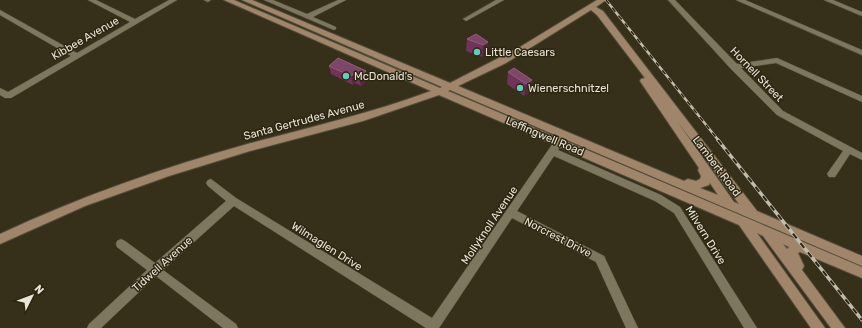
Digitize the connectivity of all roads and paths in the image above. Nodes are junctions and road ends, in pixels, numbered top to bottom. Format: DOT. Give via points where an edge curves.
graph roads {
  1 [pos="91,0"];
  2 [pos="174,0"];
  3 [pos="228,0"];
  4 [pos="246,0"];
  5 [pos="267,0"];
  6 [pos="343,0"];
  7 [pos="500,0"];
  8 [pos="602,0"];
  9 [pos="671,0"];
  10 [pos="739,0"];
  11 [pos="827,0"];
  12 [pos="588,4"];
  13 [pos="0,12"];
  14 [pos="862,14"];
  15 [pos="307,17"];
  16 [pos="466,19"];
  17 [pos="135,22"];
  18 [pos="334,28"];
  19 [pos="862,53"];
  20 [pos="76,56"];
  21 [pos="734,67"];
  22 [pos="409,78"];
  23 [pos="451,86"];
  24 [pos="0,91"];
  25 [pos="440,91"];
  26 [pos="862,99"];
  27 [pos="392,108"];
  28 [pos="562,138"];
  29 [pos="690,149"];
  30 [pos="848,150"];
  31 [pos="552,151"];
  32 [pos="862,157"];
  33 [pos="832,174"];
  34 [pos="668,178"];
  35 [pos="211,183"];
  36 [pos="233,201"];
  37 [pos="730,205"];
  38 [pos="512,213"];
  39 [pos="753,214"];
  40 [pos="742,221"];
  41 [pos="766,231"];
  42 [pos="0,239"];
  43 [pos="121,244"];
  44 [pos="799,245"];
  45 [pos="862,261"];
  46 [pos="155,270"];
  47 [pos="862,273"];
  48 [pos="815,297"];
  49 [pos="433,327"];
  50 [pos="93,328"];
  51 [pos="232,328"];
  52 [pos="632,328"];
  53 [pos="751,328"];
  54 [pos="819,328"];
  55 [pos="839,328"];
  1 -- 17 [label="street"];
  2 -- 17 [label="street, Kibbee Avenue"];
  3 -- 22 [label="main road, Leffingwell Road"];
  4 -- 23 [label="main road, Leffingwell Road"];
  5 -- 15 [label="street"];
  6 -- 15 [label="street"];
  7 -- 16 [label="street"];
  8 -- 12 [label="main road, Santa Gertrudes Avenue"];
  9 -- 21 [label="street, Hornell Street"];
  10 -- 19 [label="street"];
  11 -- 14 [label="street"];
  12 -- 23 [label="main road, Santa Gertrudes Avenue" via="506,59"];
  12 -- 29 [label="main road, Lambert Road"];
  12 -- 39 [label="main road, Lambert Road" via="600,13"];
  13 -- 20 [label="street"];
  15 -- 18 [label="street"];
  17 -- 20 [label="street, Kibbee Avenue"];
  20 -- 24 [label="street, Kibbee Avenue" via="8,96"];
  21 -- 26 [label="street" via="777,60"];
  21 -- 30 [label="street, Hornell Street" via="780,113"];
  22 -- 25 [label="main road, Leffingwell Road"];
  22 -- 27 [label="main road" via="417,85 417,92"];
  23 -- 25 [label="main road, Santa Gertrudes Avenue"];
  23 -- 28 [label="main road, Leffingwell Road"];
  25 -- 27 [label="main road, Santa Gertrudes Avenue"];
  25 -- 28 [label="main road, Leffingwell Road"];
  27 -- 42 [label="main road, Santa Gertrudes Avenue" via="223,155 143,181 90,200"];
  28 -- 31 [label="street, Mollyknoll Avenue"];
  28 -- 34 [label="main road, Leffingwell Road"];
  28 -- 40 [label="main road, Leffingwell Road"];
  29 -- 34 [label="main road" via="706,176 705,182 696,185"];
  29 -- 37 [label="main road, Lambert Road"];
  30 -- 32 [label="street, Hornell Street"];
  30 -- 33 [label="street"];
  31 -- 38 [label="street, Mollyknoll Avenue"];
  31 -- 53 [label="street, Milvern Drive" via="658,198 677,210"];
  34 -- 37 [label="main road, Leffingwell Road"];
  35 -- 36 [label="street, Wilmaglen Drive"];
  36 -- 46 [label="street, Tidwell Avenue"];
  36 -- 49 [label="street, Wilmaglen Drive"];
  37 -- 39 [label="main road, Leffingwell Road"];
  37 -- 40 [label="main road, Lambert Road"];
  38 -- 49 [label="street, Mollyknoll Avenue"];
  38 -- 52 [label="street, Norcrest Drive" via="600,259"];
  39 -- 41 [label="main road, Lambert Road"];
  39 -- 45 [label="main road, Leffingwell Road"];
  40 -- 41 [label="main road, Leffingwell Road"];
  40 -- 54 [label="main road, Lambert Road"];
  41 -- 44 [label="main road, Leffingwell Road"];
  41 -- 48 [label="main road, Lambert Road"];
  43 -- 46 [label="street"];
  44 -- 47 [label="main road, Leffingwell Road"];
  44 -- 48 [label="main road" via="792,252 793,259"];
  46 -- 50 [label="street, Tidwell Avenue"];
  46 -- 51 [label="street"];
  48 -- 55 [label="main road, Lambert Road"];
}
